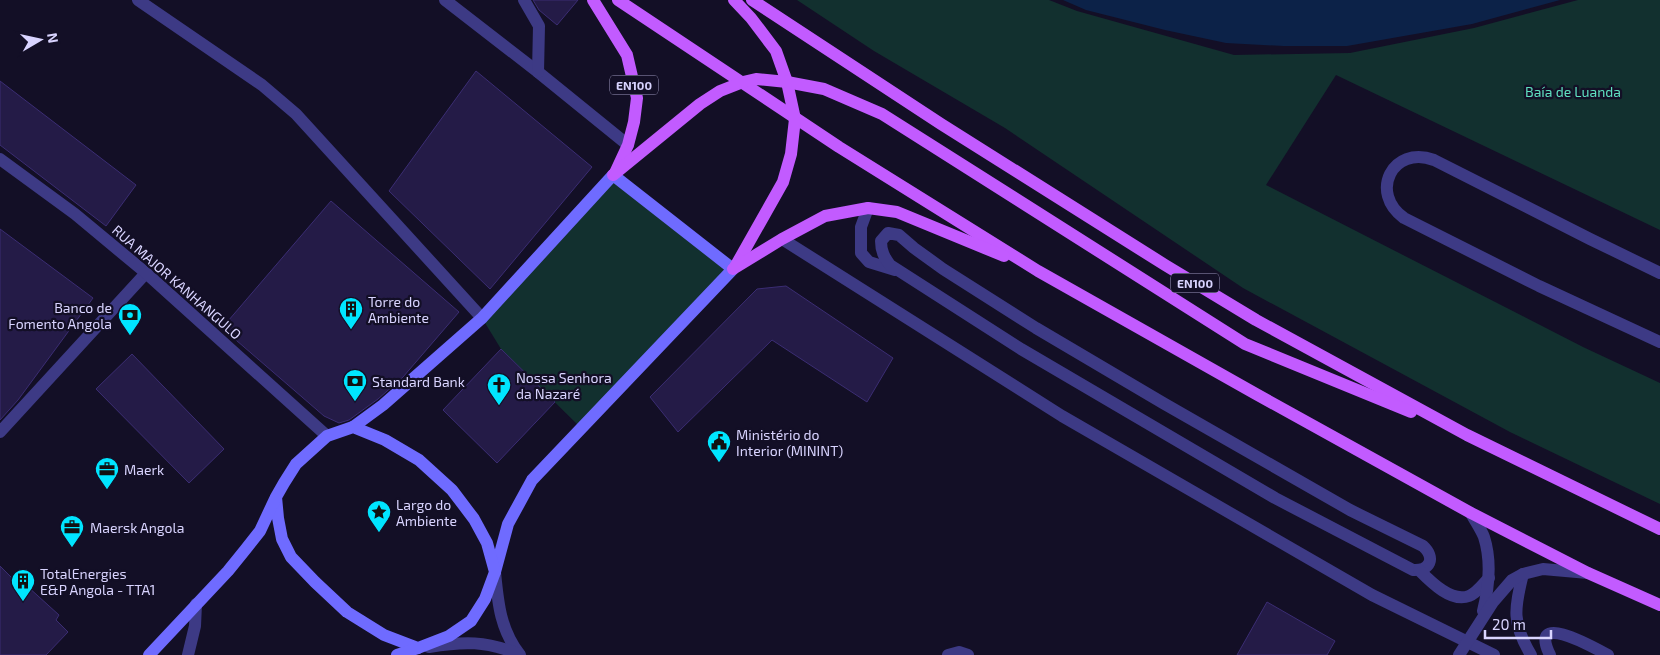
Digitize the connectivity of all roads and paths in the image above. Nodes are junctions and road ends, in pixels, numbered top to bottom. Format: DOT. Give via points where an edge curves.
graph roads {
  1 [pos="138,0"];
  2 [pos="445,0"];
  3 [pos="524,0"];
  4 [pos="593,0"];
  5 [pos="618,0"];
  6 [pos="734,0"];
  7 [pos="752,0"];
  8 [pos="538,72"];
  9 [pos="743,82"];
  10 [pos="787,82"];
  11 [pos="795,119"];
  12 [pos="628,145"];
  13 [pos="0,159"];
  14 [pos="614,176"];
  15 [pos="868,208"];
  16 [pos="782,239"];
  17 [pos="733,269"];
  18 [pos="898,270"];
  19 [pos="1038,271"];
  20 [pos="1660,272"];
  21 [pos="146,273"];
  22 [pos="482,318"];
  23 [pos="1660,342"];
  24 [pos="353,427"];
  25 [pos="0,432"];
  26 [pos="1467,435"];
  27 [pos="326,436"];
  28 [pos="276,497"];
  29 [pos="1471,513"];
  30 [pos="1660,529"];
  31 [pos="1418,570"];
  32 [pos="495,572"];
  33 [pos="1588,573"];
  34 [pos="1524,574"];
  35 [pos="1489,578"];
  36 [pos="196,604"];
  37 [pos="1660,605"];
  38 [pos="1482,618"];
  39 [pos="1466,641"];
  40 [pos="418,648"];
  41 [pos="149,655"];
  42 [pos="188,655"];
  43 [pos="397,655"];
  44 [pos="520,655"];
  45 [pos="948,655"];
  46 [pos="968,655"];
  47 [pos="1459,655"];
  48 [pos="1494,655"];
  49 [pos="1530,655"];
  50 [pos="1550,655"];
  51 [pos="1608,655"];
  1 -- 22 [label="street" via="262,85 296,114"];
  2 -- 8 [label="street"];
  3 -- 8 [label="street" via="539,26"];
  4 -- 12 [label="main road, EN100" via="627,55 637,98"];
  5 -- 9 [label="main road"];
  6 -- 10 [label="main road" via="776,51"];
  7 -- 26 [label="main road, EN100" via="1165,265 1256,320"];
  8 -- 12 [label="street"];
  9 -- 10 [label="main road" via="756,79"];
  9 -- 11 [label="main road"];
  9 -- 14 [label="main road" via="700,104"];
  10 -- 11 [label="main road"];
  10 -- 26 [label="main road" via="824,89 882,114 1245,344"];
  11 -- 17 [label="main road" via="791,154 783,182"];
  11 -- 19 [label="main road"];
  12 -- 14 [label="main road, EN100"];
  13 -- 21 [label="street, RUA MAJOR KANHANGULO" via="75,214"];
  14 -- 17 [label="main road"];
  14 -- 22 [label="main road"];
  15 -- 16 [label="main road" via="825,216"];
  15 -- 18 [label="street" via="862,227 861,253 869,262"];
  15 -- 19 [label="main road" via="897,212"];
  16 -- 17 [label="main road"];
  16 -- 39 [label="street" via="1070,421 1372,595"];
  17 -- 32 [label="main road" via="532,480 508,524"];
  18 -- 31 [label="street" via="1021,349 1276,498 1412,570"];
  18 -- 31 [label="street" via="885,258 881,249 881,241 888,233 899,235 943,269 1163,403 1350,510 1422,546 1431,557 1426,568"];
  19 -- 29 [label="main road"];
  20 -- 23 [label="street" via="1434,160 1424,157 1404,159 1390,173 1386,194 1390,204 1404,218"];
  21 -- 25 [label="street"];
  21 -- 27 [label="street, RUA MAJOR KANHANGULO"];
  22 -- 24 [label="main road" via="383,405"];
  24 -- 27 [label="main road"];
  24 -- 32 [label="main road" via="385,440 419,460 452,490 487,544"];
  26 -- 30 [label="main road, EN100"];
  27 -- 28 [label="main road" via="296,464"];
  28 -- 36 [label="main road" via="260,531"];
  28 -- 40 [label="main road" via="282,538 291,557 347,612 384,635"];
  29 -- 33 [label="main road"];
  29 -- 35 [label="street" via="1483,536"];
  31 -- 35 [label="street" via="1441,589 1461,598 1470,596"];
  32 -- 40 [label="main road" via="485,599 471,621 448,636"];
  32 -- 44 [label="street" via="499,609 506,633"];
  33 -- 34 [label="street" via="1543,569"];
  33 -- 37 [label="main road"];
  34 -- 38 [label="street" via="1512,580"];
  34 -- 49 [label="street" via="1517,597 1516,622"];
  35 -- 38 [label="street"];
  36 -- 41 [label="main road"];
  36 -- 42 [label="street"];
  38 -- 39 [label="street"];
  39 -- 47 [label="street"];
  39 -- 48 [label="street"];
  40 -- 43 [label="main road"];
  40 -- 44 [label="street" via="470,643 495,645"];
  45 -- 46 [label="street" via="959,652"];
  50 -- 51 [label="street" via="1545,638 1555,632 1566,634"];
}
